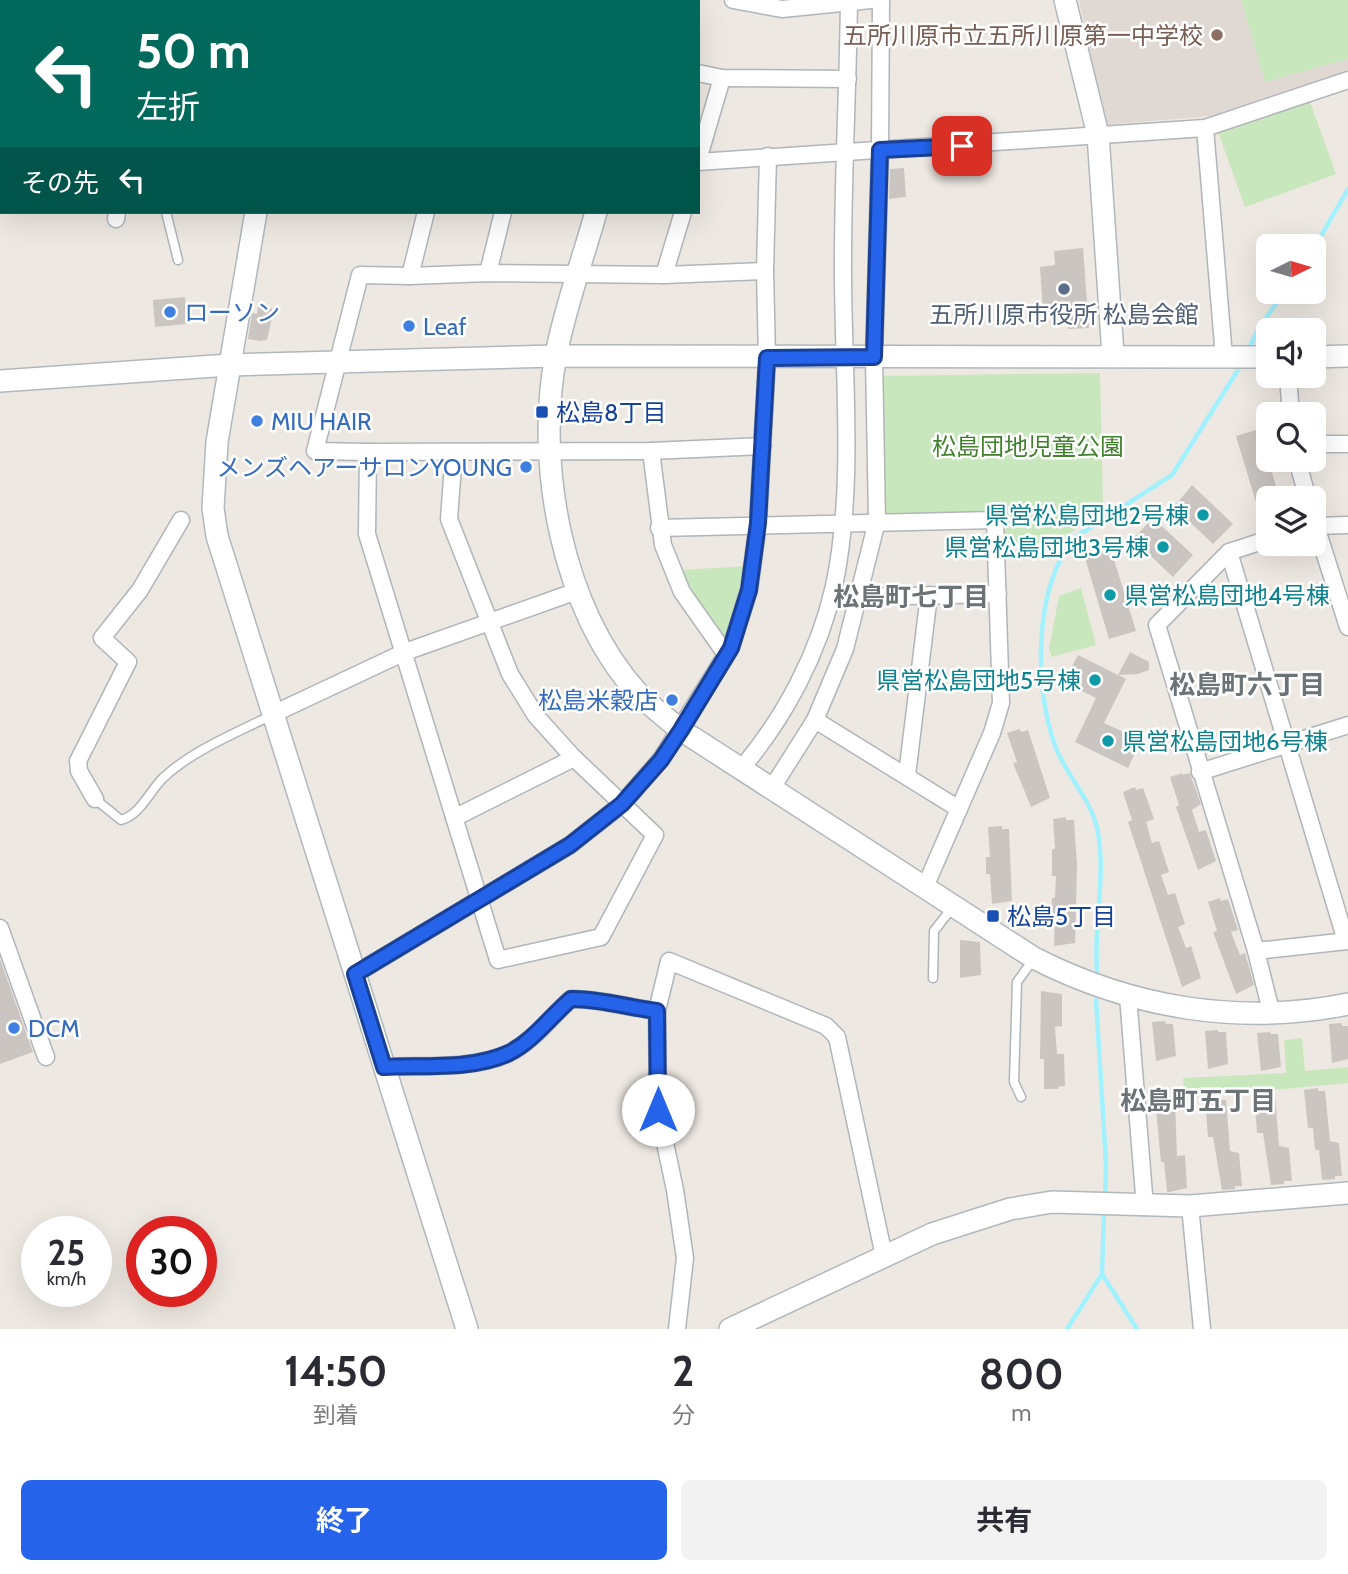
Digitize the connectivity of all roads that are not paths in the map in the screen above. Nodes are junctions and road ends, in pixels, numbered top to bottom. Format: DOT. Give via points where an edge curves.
graph roads {
  1 [pos="733,0"];
  2 [pos="871,0"];
  3 [pos="881,0"];
  4 [pos="1065,0"];
  5 [pos="849,1"];
  6 [pos="750,2"];
  7 [pos="700,73"];
  8 [pos="722,78"];
  9 [pos="848,79"];
  10 [pos="1348,80"];
  11 [pos="1205,128"];
  12 [pos="1098,135"];
  13 [pos="880,150"];
  14 [pos="847,152"];
  15 [pos="700,154"];
  16 [pos="768,156"];
  17 [pos="700,161"];
  18 [pos="166,214"];
  19 [pos="256,214"];
  20 [pos="425,214"];
  21 [pos="503,214"];
  22 [pos="595,214"];
  23 [pos="682,214"];
  24 [pos="178,260"];
  25 [pos="765,271"];
  26 [pos="488,273"];
  27 [pos="578,275"];
  28 [pos="664,275"];
  29 [pos="410,276"];
  30 [pos="1113,355"];
  31 [pos="555,356"];
  32 [pos="1348,356"];
  33 [pos="874,357"];
  34 [pos="1228,357"];
  35 [pos="1256,357"];
  36 [pos="1326,357"];
  37 [pos="767,358"];
  38 [pos="844,359"];
  39 [pos="337,362"];
  40 [pos="229,365"];
  41 [pos="0,381"];
  42 [pos="1326,444"];
  43 [pos="1348,444"];
  44 [pos="763,446"];
  45 [pos="651,451"];
  46 [pos="368,452"];
  47 [pos="454,452"];
  48 [pos="550,452"];
  49 [pos="181,520"];
  50 [pos="877,521"];
  51 [pos="843,522"];
  52 [pos="758,523"];
  53 [pos="1326,524"];
  54 [pos="1348,525"];
  55 [pos="659,528"];
  56 [pos="1256,543"];
  57 [pos="1229,552"];
  58 [pos="1325,556"];
  59 [pos="577,591"];
  60 [pos="998,594"];
  61 [pos="929,595"];
  62 [pos="860,597"];
  63 [pos="487,622"];
  64 [pos="1348,627"];
  65 [pos="817,639"];
  66 [pos="845,649"];
  67 [pos="405,652"];
  68 [pos="725,653"];
  69 [pos="273,715"];
  70 [pos="815,720"];
  71 [pos="1348,725"];
  72 [pos="681,730"];
  73 [pos="1287,743"];
  74 [pos="574,758"];
  75 [pos="741,769"];
  76 [pos="1200,772"];
  77 [pos="907,775"];
  78 [pos="772,788"];
  79 [pos="95,799"];
  80 [pos="622,804"];
  81 [pos="959,809"];
  82 [pos="454,818"];
  83 [pos="925,887"];
  84 [pos="481,898"];
  85 [pos="953,905"];
  86 [pos="0,928"];
  87 [pos="1347,941"];
  88 [pos="1255,951"];
  89 [pos="1034,958"];
  90 [pos="355,974"];
  91 [pos="933,978"];
  92 [pos="1128,996"];
  93 [pos="1348,1004"];
  94 [pos="657,1011"];
  95 [pos="1272,1015"];
  96 [pos="47,1057"];
  97 [pos="384,1067"];
  98 [pos="1021,1097"];
  99 [pos="1348,1194"];
  100 [pos="1190,1206"];
  101 [pos="1145,1207"];
  102 [pos="884,1256"];
  103 [pos="467,1329"];
  104 [pos="677,1329"];
  105 [pos="730,1329"];
  106 [pos="1202,1329"];
  1 -- 6 [label="street"];
  2 -- 5 [label="street"];
  3 -- 13 [label="street"];
  4 -- 12 [label="street"];
  5 -- 6 [label="street" via="782,9"];
  5 -- 9 [label="street"];
  7 -- 8 [label="street"];
  8 -- 9 [label="street"];
  8 -- 15 [label="street"];
  9 -- 14 [label="street"];
  10 -- 11 [label="street"];
  11 -- 12 [label="street"];
  11 -- 34 [label="street"];
  12 -- 13 [label="street"];
  12 -- 30 [label="street"];
  13 -- 14 [label="street"];
  13 -- 33 [label="street"];
  14 -- 16 [label="street"];
  14 -- 38 [label="street"];
  16 -- 17 [label="street"];
  16 -- 25 [label="street"];
  18 -- 24 [label="lane"];
  19 -- 40 [label="street"];
  20 -- 29 [label="street"];
  21 -- 26 [label="street"];
  22 -- 27 [label="street"];
  23 -- 28 [label="street"];
  25 -- 28 [label="street"];
  25 -- 37 [label="street"];
  26 -- 27 [label="street"];
  26 -- 29 [label="street"];
  27 -- 28 [label="street"];
  27 -- 31 [label="street"];
  29 -- 39 [label="street" via="360,275"];
  30 -- 33 [label="street"];
  30 -- 34 [label="street"];
  31 -- 37 [label="street"];
  31 -- 39 [label="street"];
  31 -- 48 [label="street"];
  32 -- 36 [label="street"];
  33 -- 38 [label="street"];
  33 -- 50 [label="street"];
  34 -- 35 [label="street"];
  37 -- 38 [label="street"];
  37 -- 44 [label="street"];
  38 -- 51 [label="street"];
  39 -- 40 [label="street"];
  39 -- 46 [label="street" via="315,451"];
  40 -- 41 [label="street"];
  40 -- 69 [label="street" via="213,508 226,569"];
  42 -- 43 [label="street"];
  44 -- 45 [label="street"];
  44 -- 52 [label="street"];
  45 -- 48 [label="street"];
  45 -- 55 [label="street"];
  46 -- 47 [label="street"];
  46 -- 67 [label="street" via="368,534"];
  47 -- 48 [label="street"];
  47 -- 63 [label="street" via="449,519"];
  48 -- 59 [label="street" via="563,552"];
  49 -- 79 [label="street" via="140,590 102,638 128,662 78,761"];
  50 -- 51 [label="street"];
  50 -- 60 [label="street" via="995,520"];
  50 -- 62 [label="street"];
  51 -- 52 [label="street"];
  51 -- 65 [label="street" via="834,587"];
  52 -- 55 [label="street"];
  52 -- 68 [label="street" via="749,590 731,648"];
  53 -- 54 [label="street"];
  55 -- 68 [label="street" via="682,593"];
  56 -- 57 [label="street"];
  57 -- 73 [label="street"];
  57 -- 76 [label="street" via="1157,625"];
  58 -- 64 [label="street"];
  59 -- 63 [label="street"];
  59 -- 72 [label="street" via="591,625 618,668 637,692"];
  60 -- 61 [label="street"];
  60 -- 81 [label="street" via="1001,703"];
  61 -- 62 [label="street"];
  61 -- 77 [label="street"];
  62 -- 66 [label="street"];
  63 -- 67 [label="street"];
  63 -- 74 [label="street" via="510,674 536,716"];
  65 -- 66 [label="street"];
  65 -- 75 [label="street" via="791,699"];
  66 -- 70 [label="street"];
  67 -- 69 [label="street"];
  67 -- 82 [label="street"];
  68 -- 72 [label="street"];
  69 -- 79 [label="lane" via="209,746 164,778 131,817 121,820"];
  69 -- 90 [label="street"];
  70 -- 77 [label="street"];
  70 -- 78 [label="street"];
  71 -- 73 [label="street"];
  72 -- 75 [label="street"];
  72 -- 80 [label="street"];
  73 -- 76 [label="street"];
  73 -- 87 [label="street"];
  74 -- 80 [label="street"];
  74 -- 82 [label="street"];
  75 -- 78 [label="street"];
  76 -- 88 [label="street"];
  77 -- 81 [label="street"];
  78 -- 83 [label="street"];
  80 -- 84 [label="street" via="570,845"];
  80 -- 84 [label="street" via="655,835 601,937 498,960"];
  81 -- 83 [label="street"];
  82 -- 84 [label="street"];
  83 -- 85 [label="street"];
  84 -- 90 [label="street"];
  85 -- 89 [label="street"];
  85 -- 91 [label="lane" via="934,931"];
  86 -- 96 [label="street"];
  87 -- 88 [label="street"];
  88 -- 95 [label="street"];
  89 -- 92 [label="street" via="1081,981"];
  89 -- 98 [label="lane" via="1017,982 1014,1082"];
  90 -- 97 [label="street"];
  92 -- 95 [label="street" via="1210,1012"];
  92 -- 101 [label="street"];
  93 -- 95 [label="street"];
  94 -- 97 [label="street" via="571,999 510,1053 458,1064"];
  94 -- 102 [label="street" via="669,961 826,1026 837,1037"];
  94 -- 104 [label="street" via="658,1110 685,1258"];
  97 -- 103 [label="street"];
  99 -- 100 [label="street"];
  100 -- 101 [label="street"];
  100 -- 106 [label="street"];
  101 -- 102 [label="street" via="1052,1202 1010,1209 932,1234"];
  102 -- 105 [label="street"];
}
